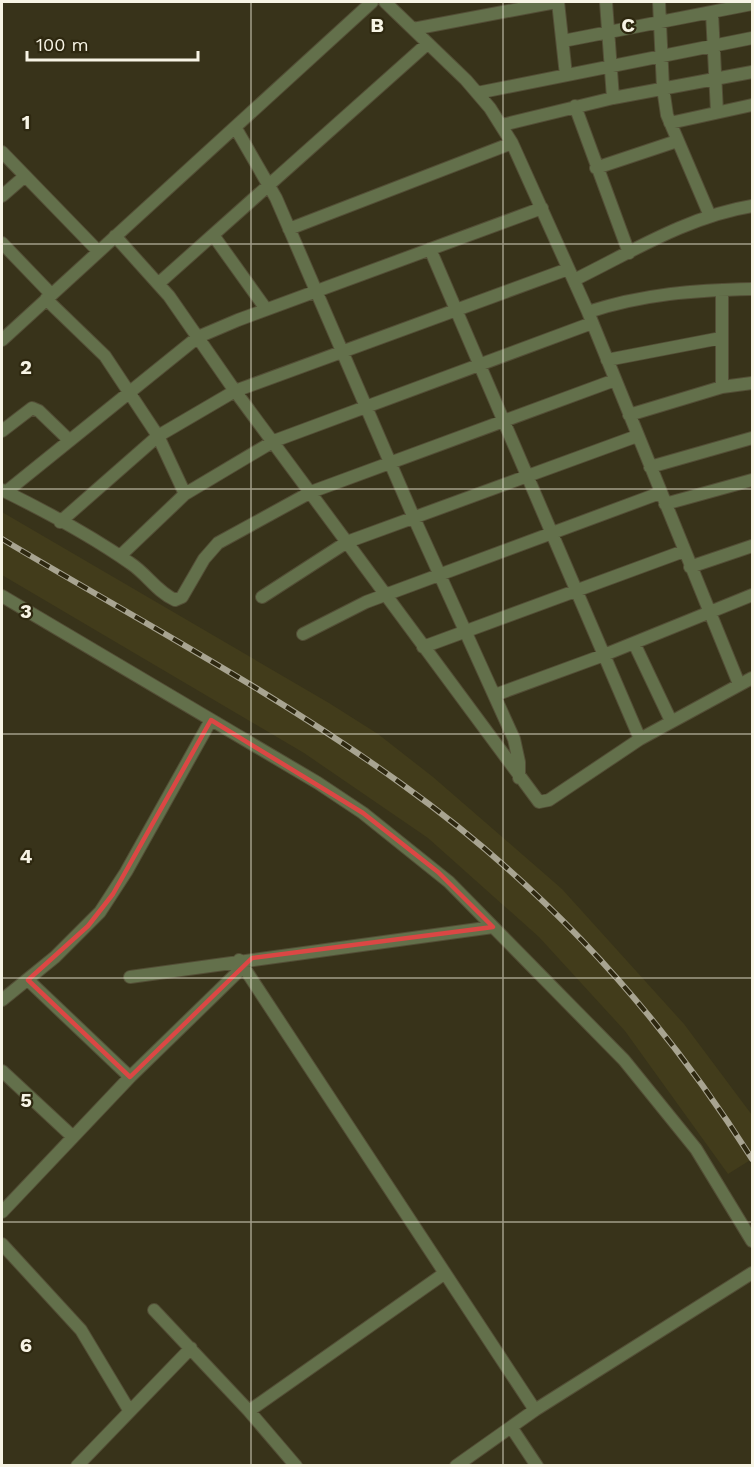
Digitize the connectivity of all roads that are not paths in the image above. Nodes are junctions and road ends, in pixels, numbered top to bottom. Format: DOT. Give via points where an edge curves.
graph roads {
  1 [pos="372,2"];
  2 [pos="386,2"];
  3 [pos="557,2"];
  4 [pos="606,2"];
  5 [pos="659,2"];
  6 [pos="753,4"];
  7 [pos="712,13"];
  8 [pos="660,23"];
  9 [pos="413,29"];
  10 [pos="609,33"];
  11 [pos="753,38"];
  12 [pos="562,41"];
  13 [pos="427,44"];
  14 [pos="713,46"];
  15 [pos="661,56"];
  16 [pos="611,66"];
  17 [pos="753,72"];
  18 [pos="566,75"];
  19 [pos="714,79"];
  20 [pos="663,88"];
  21 [pos="477,93"];
  22 [pos="613,98"];
  23 [pos="753,105"];
  24 [pos="575,106"];
  25 [pos="717,112"];
  26 [pos="670,123"];
  27 [pos="502,125"];
  28 [pos="235,127"];
  29 [pos="677,141"];
  30 [pos="512,143"];
  31 [pos="2,152"];
  32 [pos="596,168"];
  33 [pos="25,176"];
  34 [pos="269,185"];
  35 [pos="2,196"];
  36 [pos="753,206"];
  37 [pos="542,208"];
  38 [pos="710,216"];
  39 [pos="290,229"];
  40 [pos="213,235"];
  41 [pos="115,236"];
  42 [pos="2,243"];
  43 [pos="430,249"];
  44 [pos="99,251"];
  45 [pos="628,253"];
  46 [pos="571,274"];
  47 [pos="159,283"];
  48 [pos="753,289"];
  49 [pos="316,290"];
  50 [pos="722,290"];
  51 [pos="48,297"];
  52 [pos="266,309"];
  53 [pos="454,310"];
  54 [pos="590,318"];
  55 [pos="198,337"];
  56 [pos="721,338"];
  57 [pos="2,340"];
  58 [pos="342,350"];
  59 [pos="607,360"];
  60 [pos="478,366"];
  61 [pos="615,380"];
  62 [pos="753,383"];
  63 [pos="722,387"];
  64 [pos="129,390"];
  65 [pos="236,391"];
  66 [pos="366,408"];
  67 [pos="629,415"];
  68 [pos="503,422"];
  69 [pos="2,431"];
  70 [pos="158,436"];
  71 [pos="637,436"];
  72 [pos="753,438"];
  73 [pos="69,440"];
  74 [pos="274,441"];
  75 [pos="390,463"];
  76 [pos="650,467"];
  77 [pos="527,477"];
  78 [pos="753,480"];
  79 [pos="4,491"];
  80 [pos="311,492"];
  81 [pos="185,494"];
  82 [pos="662,499"];
  83 [pos="414,518"];
  84 [pos="60,522"];
  85 [pos="551,534"];
  86 [pos="347,542"];
  87 [pos="753,546"];
  88 [pos="684,550"];
  89 [pos="120,556"];
  90 [pos="690,567"];
  91 [pos="440,574"];
  92 [pos="576,590"];
  93 [pos="385,594"];
  94 [pos="753,595"];
  95 [pos="2,596"];
  96 [pos="262,597"];
  97 [pos="708,612"];
  98 [pos="467,631"];
  99 [pos="303,634"];
  100 [pos="634,642"];
  101 [pos="423,647"];
  102 [pos="604,655"];
  103 [pos="753,678"];
  104 [pos="739,684"];
  105 [pos="495,695"];
  106 [pos="211,720"];
  107 [pos="671,721"];
  108 [pos="640,739"];
  109 [pos="519,778"];
  110 [pos="493,927"];
  111 [pos="241,964"];
  112 [pos="130,976"];
  113 [pos="28,980"];
  114 [pos="2,1000"];
  115 [pos="2,1071"];
  116 [pos="130,1077"];
  117 [pos="73,1137"];
  118 [pos="2,1212"];
  119 [pos="753,1241"];
  120 [pos="2,1244"];
  121 [pos="445,1273"];
  122 [pos="753,1273"];
  123 [pos="154,1310"];
  124 [pos="191,1348"];
  125 [pos="129,1410"];
  126 [pos="535,1410"];
  127 [pos="249,1411"];
  128 [pos="511,1427"];
  129 [pos="77,1466"];
  130 [pos="296,1466"];
  131 [pos="456,1466"];
  132 [pos="537,1466"];
  1 -- 28 [label="street"];
  2 -- 9 [label="street"];
  3 -- 9 [label="street"];
  3 -- 12 [label="street"];
  4 -- 10 [label="street"];
  5 -- 8 [label="street"];
  6 -- 7 [label="street"];
  7 -- 8 [label="street"];
  7 -- 14 [label="street"];
  8 -- 10 [label="street"];
  8 -- 15 [label="street"];
  9 -- 13 [label="street"];
  10 -- 12 [label="street"];
  10 -- 16 [label="street"];
  11 -- 14 [label="street"];
  12 -- 18 [label="street"];
  13 -- 21 [label="street"];
  13 -- 34 [label="street"];
  14 -- 15 [label="street"];
  14 -- 19 [label="street"];
  15 -- 16 [label="street"];
  15 -- 20 [label="street"];
  16 -- 18 [label="street"];
  16 -- 22 [label="street"];
  17 -- 19 [label="street"];
  18 -- 21 [label="street"];
  19 -- 20 [label="street"];
  19 -- 25 [label="street"];
  20 -- 22 [label="street"];
  20 -- 26 [label="street"];
  21 -- 27 [label="street"];
  22 -- 24 [label="street"];
  23 -- 25 [label="street"];
  24 -- 27 [label="street"];
  24 -- 32 [label="street"];
  25 -- 26 [label="street"];
  26 -- 29 [label="street"];
  27 -- 30 [label="street"];
  28 -- 34 [label="street"];
  28 -- 41 [label="street"];
  29 -- 32 [label="street"];
  29 -- 38 [label="street"];
  30 -- 37 [label="street"];
  30 -- 39 [label="street"];
  31 -- 33 [label="street"];
  32 -- 45 [label="street"];
  33 -- 35 [label="street"];
  33 -- 44 [label="street"];
  34 -- 39 [label="street"];
  34 -- 40 [label="street"];
  36 -- 38 [label="street"];
  37 -- 43 [label="street"];
  37 -- 46 [label="street"];
  38 -- 45 [label="street"];
  39 -- 49 [label="street"];
  40 -- 47 [label="street"];
  40 -- 52 [label="street"];
  41 -- 44 [label="street"];
  41 -- 47 [label="street"];
  42 -- 51 [label="street"];
  43 -- 49 [label="street"];
  43 -- 53 [label="street"];
  44 -- 51 [label="street"];
  45 -- 46 [label="street"];
  46 -- 53 [label="street"];
  46 -- 54 [label="street"];
  47 -- 55 [label="street"];
  48 -- 50 [label="street"];
  49 -- 52 [label="street"];
  49 -- 58 [label="street"];
  50 -- 54 [label="street" via="636,298"];
  50 -- 56 [label="street"];
  51 -- 57 [label="street"];
  51 -- 64 [label="street" via="100,351"];
  52 -- 55 [label="street"];
  53 -- 58 [label="street"];
  53 -- 60 [label="street"];
  54 -- 59 [label="street"];
  54 -- 60 [label="street"];
  55 -- 64 [label="street"];
  55 -- 65 [label="street"];
  56 -- 59 [label="street"];
  56 -- 63 [label="street"];
  58 -- 65 [label="street"];
  58 -- 66 [label="street"];
  59 -- 61 [label="street"];
  60 -- 66 [label="street"];
  60 -- 68 [label="street"];
  61 -- 67 [label="street"];
  61 -- 68 [label="street"];
  62 -- 63 [label="street"];
  63 -- 67 [label="street"];
  64 -- 70 [label="street"];
  64 -- 73 [label="street"];
  65 -- 70 [label="street"];
  65 -- 74 [label="street"];
  66 -- 74 [label="street"];
  66 -- 75 [label="street"];
  67 -- 71 [label="street"];
  68 -- 75 [label="street"];
  68 -- 77 [label="street"];
  69 -- 73 [label="street" via="32,408"];
  70 -- 81 [label="street"];
  70 -- 84 [label="street"];
  71 -- 76 [label="street"];
  71 -- 77 [label="street"];
  72 -- 76 [label="street"];
  73 -- 79 [label="street"];
  74 -- 80 [label="street"];
  74 -- 81 [label="street"];
  75 -- 80 [label="street"];
  75 -- 83 [label="street"];
  76 -- 82 [label="street"];
  77 -- 83 [label="street"];
  77 -- 85 [label="street"];
  78 -- 82 [label="street"];
  79 -- 84 [label="street"];
  80 -- 86 [label="street"];
  80 -- 89 [label="street" via="218,543 179,600 160,593 143,573"];
  81 -- 89 [label="street"];
  82 -- 85 [label="street"];
  82 -- 88 [label="street"];
  83 -- 86 [label="street"];
  83 -- 91 [label="street"];
  84 -- 89 [label="street"];
  85 -- 91 [label="street"];
  85 -- 92 [label="street"];
  86 -- 93 [label="street"];
  86 -- 96 [label="street"];
  87 -- 90 [label="street"];
  88 -- 90 [label="street"];
  88 -- 92 [label="street"];
  90 -- 97 [label="street"];
  91 -- 93 [label="street"];
  91 -- 98 [label="street"];
  92 -- 98 [label="street"];
  92 -- 102 [label="street"];
  93 -- 99 [label="street"];
  93 -- 101 [label="street"];
  94 -- 97 [label="street"];
  95 -- 106 [label="street"];
  97 -- 100 [label="street"];
  97 -- 104 [label="street"];
  98 -- 101 [label="street"];
  98 -- 105 [label="street"];
  100 -- 102 [label="street"];
  100 -- 107 [label="street"];
  101 -- 109 [label="street"];
  102 -- 105 [label="street"];
  102 -- 108 [label="street"];
  103 -- 104 [label="street"];
  104 -- 107 [label="street"];
  105 -- 109 [label="street" via="518,750"];
  106 -- 110 [label="street" via="363,813 438,873"];
  106 -- 113 [label="street" via="113,894 88,926"];
  107 -- 108 [label="street"];
  108 -- 109 [label="street" via="543,802 534,798"];
  110 -- 111 [label="street"];
  110 -- 119 [label="street" via="656,1096 696,1149"];
  111 -- 112 [label="street"];
  111 -- 116 [label="street"];
  111 -- 121 [label="street"];
  113 -- 114 [label="street"];
  113 -- 116 [label="street"];
  115 -- 117 [label="street"];
  116 -- 117 [label="street"];
  117 -- 118 [label="street"];
  120 -- 125 [label="street" via="81,1330"];
  121 -- 126 [label="street"];
  121 -- 127 [label="street"];
  122 -- 126 [label="street"];
  123 -- 124 [label="street"];
  124 -- 125 [label="street"];
  124 -- 127 [label="street"];
  125 -- 129 [label="street"];
  126 -- 128 [label="street"];
  127 -- 130 [label="street"];
  128 -- 131 [label="street"];
  128 -- 132 [label="street"];
}
